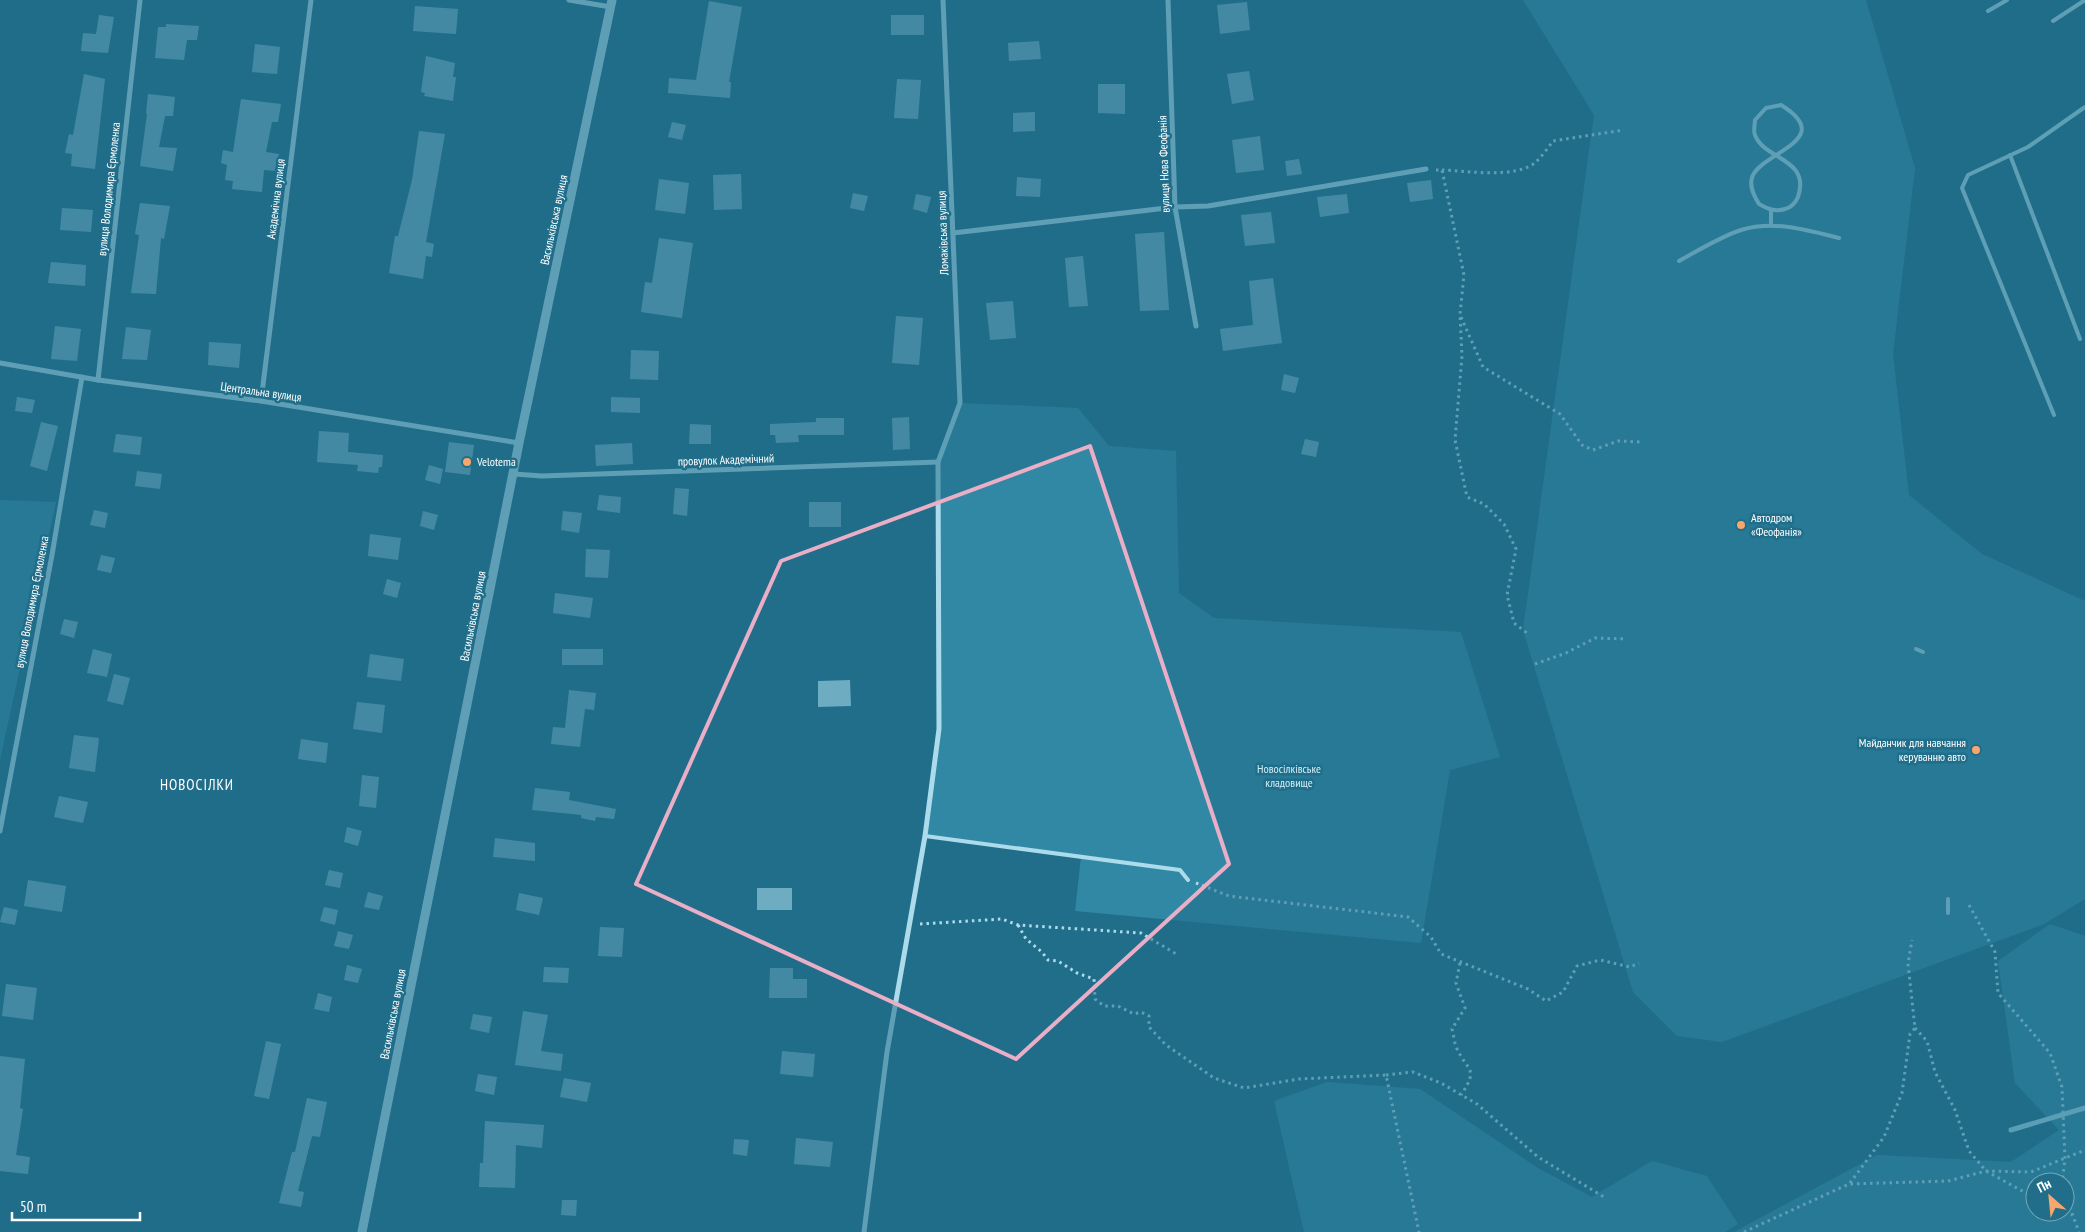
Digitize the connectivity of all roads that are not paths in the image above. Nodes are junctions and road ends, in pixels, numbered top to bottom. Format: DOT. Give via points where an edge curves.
graph roads {
  1 [pos="140,0"];
  2 [pos="311,0"];
  3 [pos="569,0"];
  4 [pos="943,0"];
  5 [pos="1168,0"];
  6 [pos="2007,0"];
  7 [pos="2085,0"];
  8 [pos="612,3"];
  9 [pos="1988,11"];
  10 [pos="2053,21"];
  11 [pos="2085,107"];
  12 [pos="2010,155"];
  13 [pos="1777,156"];
  14 [pos="1426,169"];
  15 [pos="1175,207"];
  16 [pos="1771,210"];
  17 [pos="1771,226"];
  18 [pos="953,233"];
  19 [pos="1839,238"];
  20 [pos="1678,260"];
  21 [pos="1196,326"];
  22 [pos="2080,339"];
  23 [pos="0,363"];
  24 [pos="82,377"];
  25 [pos="98,380"];
  26 [pos="261,401"];
  27 [pos="2054,415"];
  28 [pos="519,443"];
  29 [pos="938,462"];
  30 [pos="514,474"];
  31 [pos="1916,649"];
  32 [pos="1923,652"];
  33 [pos="0,831"];
  34 [pos="925,836"];
  35 [pos="1188,880"];
  36 [pos="1948,899"];
  37 [pos="1948,913"];
  38 [pos="362,1232"];
  39 [pos="864,1232"];
  1 -- 25 [label="street, вулиця Володимира Єрмоленка"];
  2 -- 26 [label="street, Академічна вулиця"];
  3 -- 8 [label="street, Васильківська вулиця"];
  4 -- 18 [label="street, Ломаківська вулиця"];
  5 -- 15 [label="street, вулиця Нова Феофанія"];
  6 -- 9 [label="lane"];
  7 -- 10 [label="lane"];
  8 -- 28 [label="street, Васильківська вулиця"];
  11 -- 12 [label="lane" via="2028,147"];
  12 -- 22 [label="lane"];
  12 -- 27 [label="lane" via="1968,175 1962,188"];
  13 -- 13 [label="lane" via="1799,139 1801,128 1796,114 1781,105 1766,108 1754,120 1755,135"];
  13 -- 16 [label="lane" via="1761,166 1752,177 1752,191 1759,204"];
  13 -- 16 [label="lane" via="1790,164 1799,177 1800,191 1796,202 1786,209"];
  14 -- 15 [label="street" via="1208,206"];
  15 -- 18 [label="street"];
  15 -- 21 [label="street, вулиця Нова Феофанія"];
  16 -- 17 [label="lane"];
  17 -- 19 [label="lane" via="1802,228"];
  17 -- 20 [label="lane" via="1740,230"];
  18 -- 29 [label="street, Ломаківська вулиця" via="960,402"];
  23 -- 24 [label="street, Центральна вулиця"];
  24 -- 25 [label="street, Центральна вулиця"];
  24 -- 33 [label="street, вулиця Володимира Єрмоленка"];
  25 -- 26 [label="street, Центральна вулиця"];
  26 -- 28 [label="street, Центральна вулиця"];
  28 -- 30 [label="street, Васильківська вулиця"];
  29 -- 30 [label="street, провулок Академічний" via="542,476"];
  29 -- 34 [label="street" via="939,729"];
  30 -- 38 [label="street, Васильківська вулиця"];
  31 -- 32 [label="lane"];
  34 -- 35 [label="lane" via="1180,870"];
  34 -- 39 [label="street" via="887,1052"];
  36 -- 37 [label="lane"];
}
